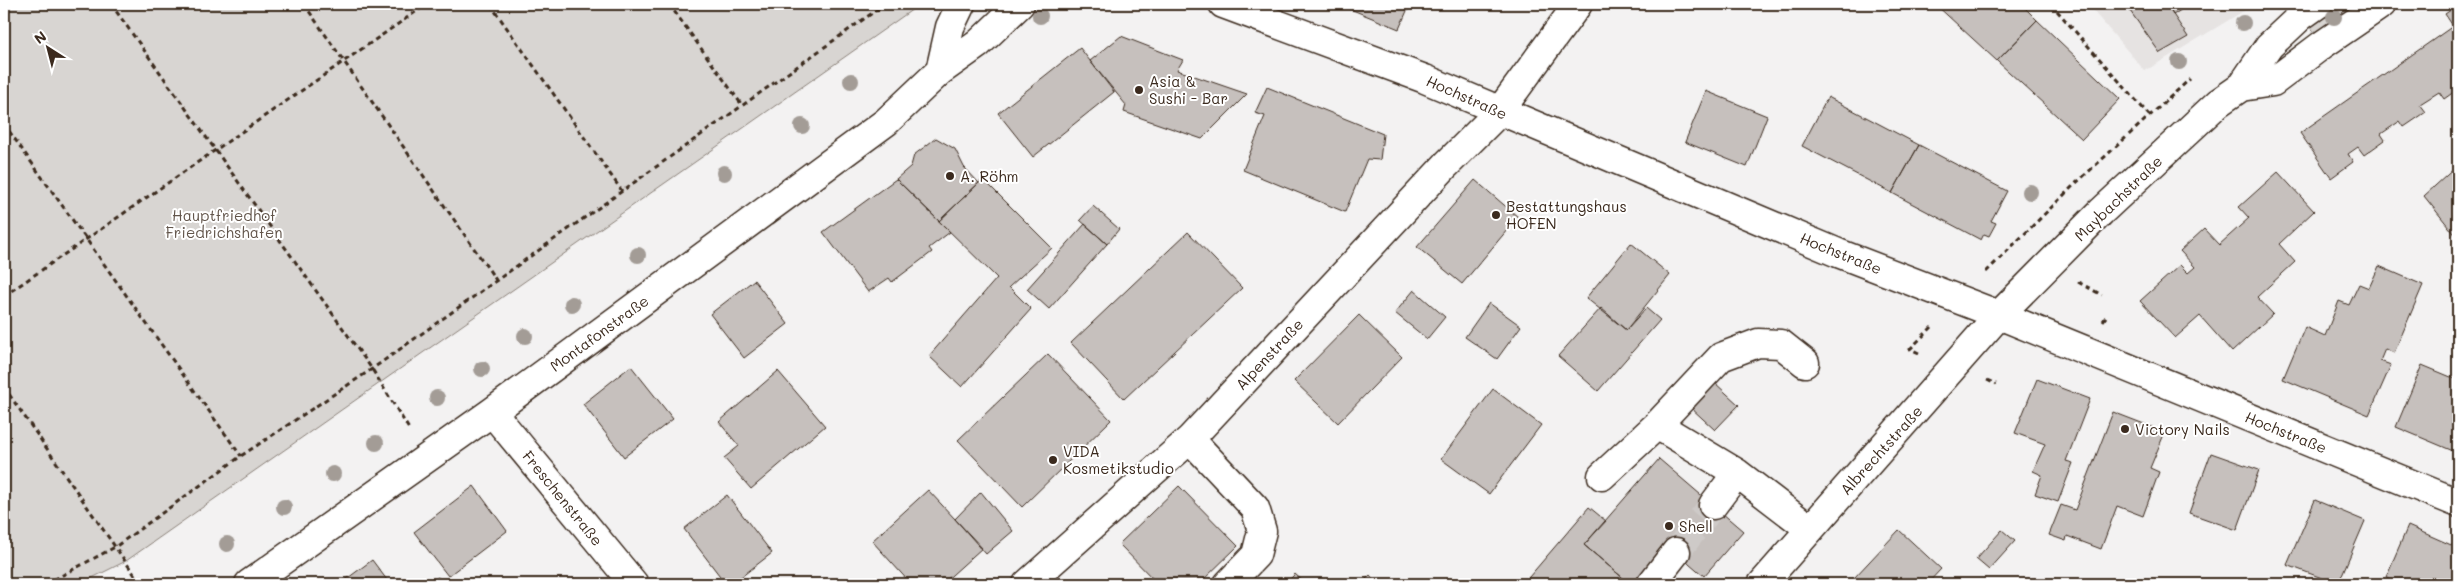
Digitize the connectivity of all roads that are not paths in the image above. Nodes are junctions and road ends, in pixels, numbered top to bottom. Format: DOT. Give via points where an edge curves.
graph roads {
  1 [pos="962,4"];
  2 [pos="1020,4"];
  3 [pos="1223,4"];
  4 [pos="1578,4"];
  5 [pos="2318,4"];
  6 [pos="2382,4"];
  7 [pos="940,71"];
  8 [pos="2241,86"];
  9 [pos="1499,112"];
  10 [pos="1999,314"];
  11 [pos="1805,362"];
  12 [pos="492,412"];
  13 [pos="1657,425"];
  14 [pos="1190,439"];
  15 [pos="1737,473"];
  16 [pos="1602,476"];
  17 [pos="2458,503"];
  18 [pos="1713,505"];
  19 [pos="1810,529"];
  20 [pos="1676,552"];
  21 [pos="249,584"];
  22 [pos="634,584"];
  23 [pos="1027,584"];
  24 [pos="1228,584"];
  25 [pos="1651,584"];
  26 [pos="1762,584"];
  1 -- 7 [label="main road" via="950,26"];
  2 -- 7 [label="main road, Montafonstraße" via="978,44"];
  3 -- 9 [label="main road, Hochstraße" via="1425,79"];
  4 -- 9 [label="main road, Alpenstraße"];
  5 -- 8 [label="main road, Maybachstraße" via="2269,46"];
  6 -- 8 [label="main road, Maybachstraße" via="2273,82"];
  7 -- 12 [label="main road, Montafonstraße" via="886,122"];
  8 -- 10 [label="main road, Maybachstraße" via="2218,103 2101,212"];
  9 -- 10 [label="main road, Hochstraße" via="1838,253"];
  9 -- 14 [label="main road, Alpenstraße"];
  10 -- 17 [label="main road, Hochstraße"];
  10 -- 19 [label="main road, Albrechtstraße"];
  11 -- 13 [label="main road" via="1781,344 1758,344 1721,357"];
  12 -- 21 [label="main road, Montafonstraße"];
  12 -- 22 [label="main road, Freschenstraße"];
  13 -- 15 [label="main road"];
  13 -- 16 [label="main road"];
  14 -- 23 [label="main road, Alpenstraße"];
  14 -- 24 [label="main road" via="1255,508 1262,532 1256,555"];
  15 -- 18 [label="main road"];
  15 -- 19 [label="main road"];
  19 -- 26 [label="main road, Albrechtstraße"];
  20 -- 25 [label="main road"];
}
